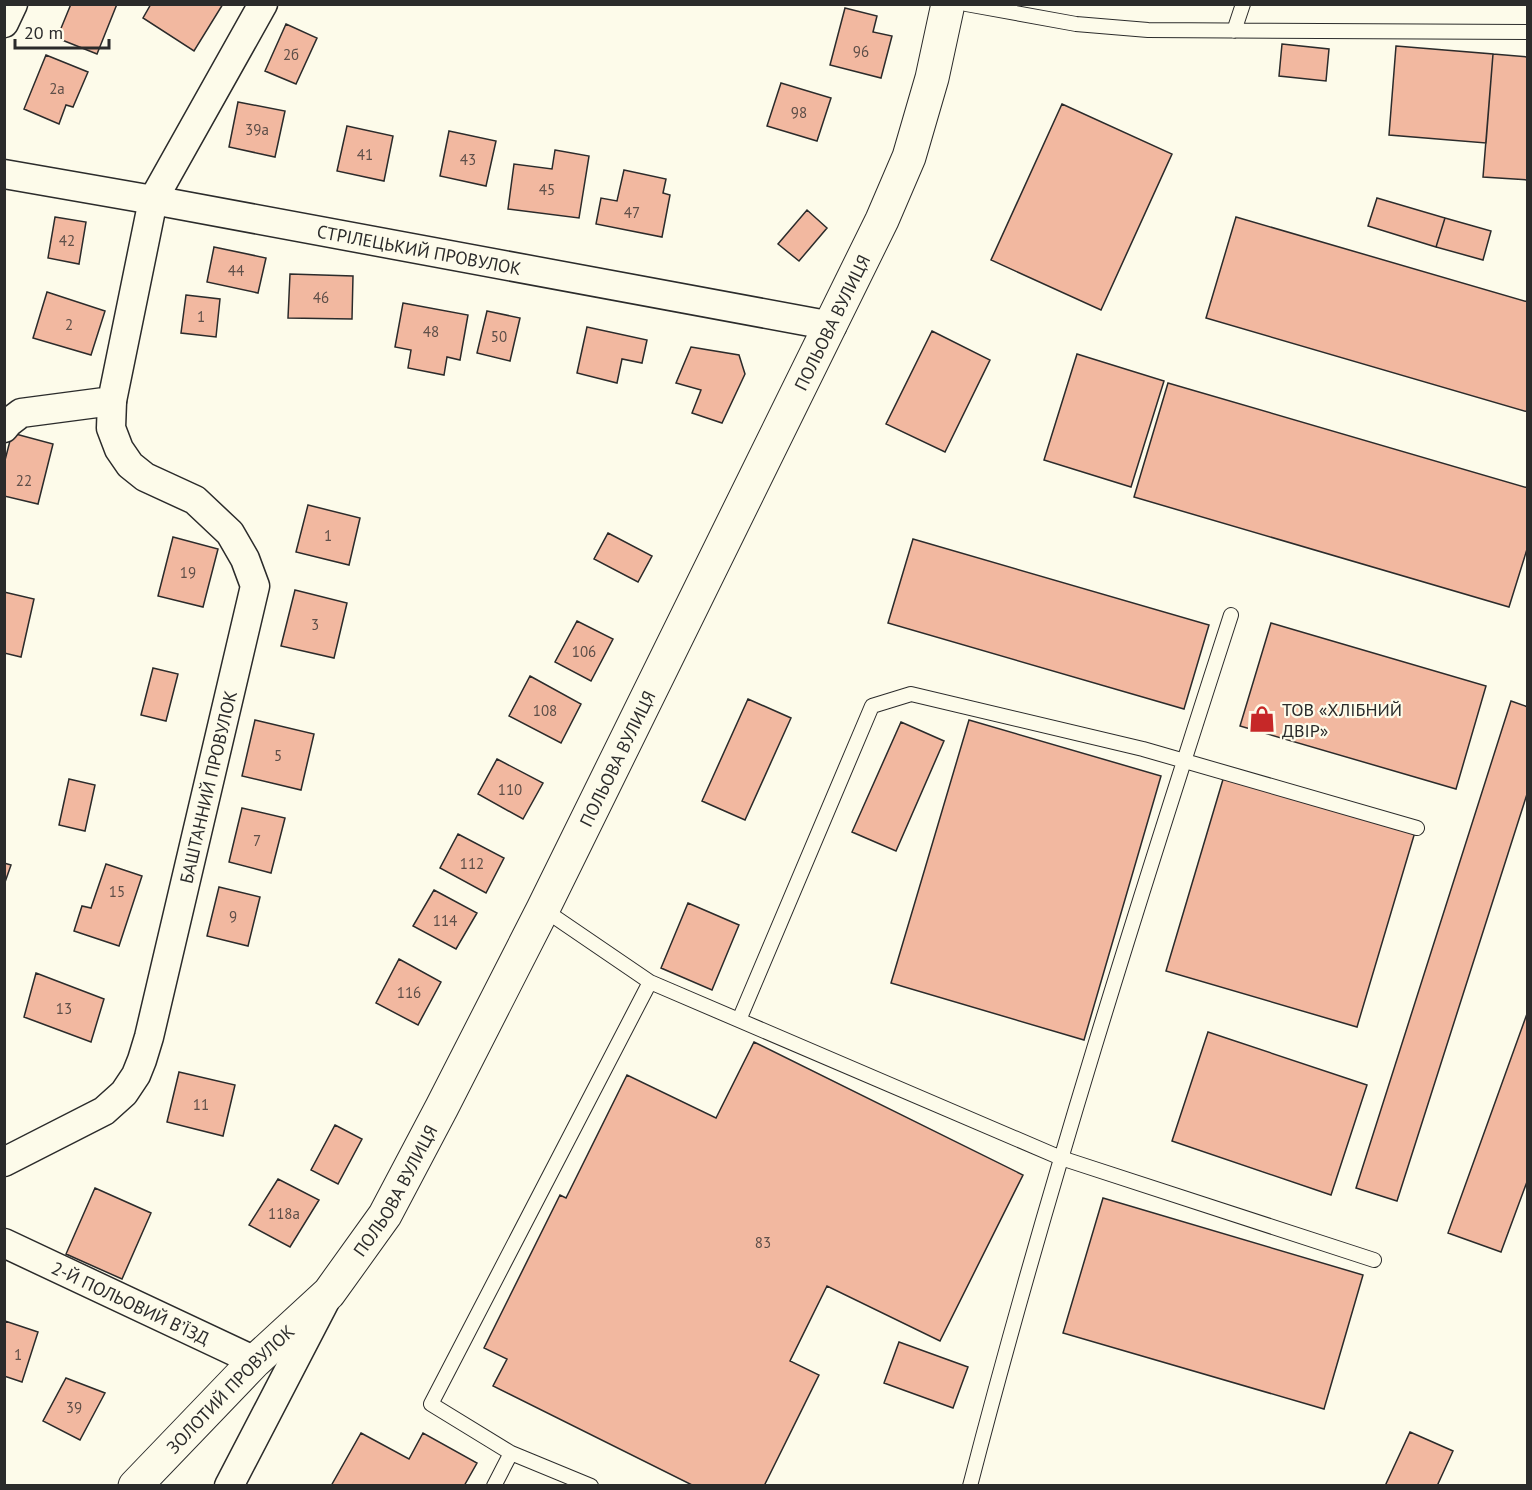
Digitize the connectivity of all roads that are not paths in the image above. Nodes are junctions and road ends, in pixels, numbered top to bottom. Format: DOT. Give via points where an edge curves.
graph roads {
  1 [pos="13,4"];
  2 [pos="263,4"];
  3 [pos="948,4"];
  4 [pos="966,4"];
  5 [pos="1243,4"];
  6 [pos="4,23"];
  7 [pos="1234,31"];
  8 [pos="1527,33"];
  9 [pos="4,174"];
  10 [pos="153,200"];
  11 [pos="832,326"];
  12 [pos="112,401"];
  13 [pos="4,428"];
  14 [pos="1231,615"];
  15 [pos="1184,761"];
  16 [pos="1417,828"];
  17 [pos="543,909"];
  18 [pos="650,982"];
  19 [pos="739,1020"];
  20 [pos="1061,1158"];
  21 [pos="4,1162"];
  22 [pos="4,1243"];
  23 [pos="1374,1260"];
  24 [pos="329,1293"];
  25 [pos="255,1361"];
  26 [pos="511,1453"];
  27 [pos="135,1485"];
  28 [pos="229,1485"];
  29 [pos="494,1485"];
  30 [pos="591,1485"];
  31 [pos="970,1485"];
  1 -- 6 [label="street"];
  2 -- 10 [label="street, БАШТАННИЙ ПРОВУЛОК"];
  3 -- 11 [label="main road, ПОЛЬОВА ВУЛИЦЯ" via="909,157"];
  4 -- 7 [label="lane" via="1076,24"];
  5 -- 7 [label="lane"];
  7 -- 8 [label="lane"];
  9 -- 10 [label="street, СТРІЛЕЦЬКИЙ ПРОВУЛОК"];
  10 -- 11 [label="street, СТРІЛЕЦЬКИЙ ПРОВУЛОК"];
  10 -- 12 [label="street, БАШТАННИЙ ПРОВУЛОК"];
  11 -- 17 [label="main road, ПОЛЬОВА ВУЛИЦЯ"];
  12 -- 13 [label="street" via="21,413"];
  12 -- 21 [label="street, БАШТАННИЙ ПРОВУЛОК" via="111,428 118,449 130,465 145,477 195,500 230,533 255,586 150,1036 136,1075 104,1111"];
  14 -- 15 [label="lane"];
  15 -- 16 [label="lane"];
  15 -- 19 [label="lane" via="911,694 872,706"];
  15 -- 20 [label="lane"];
  17 -- 18 [label="lane"];
  17 -- 24 [label="main road, ПОЛЬОВА ВУЛИЦЯ" via="385,1215"];
  18 -- 19 [label="lane"];
  18 -- 26 [label="lane" via="431,1404"];
  19 -- 20 [label="lane"];
  20 -- 23 [label="lane"];
  20 -- 31 [label="lane"];
  22 -- 25 [label="street, 2-Й ПОЛЬОВИЙ В’ЇЗД"];
  24 -- 25 [label="main road, ЗОЛОТИЙ ПРОВУЛОК"];
  24 -- 28 [label="street, ПОЛЬОВА ВУЛИЦЯ"];
  25 -- 27 [label="main road, ЗОЛОТИЙ ПРОВУЛОК"];
  26 -- 29 [label="lane"];
  26 -- 30 [label="lane"];
}
